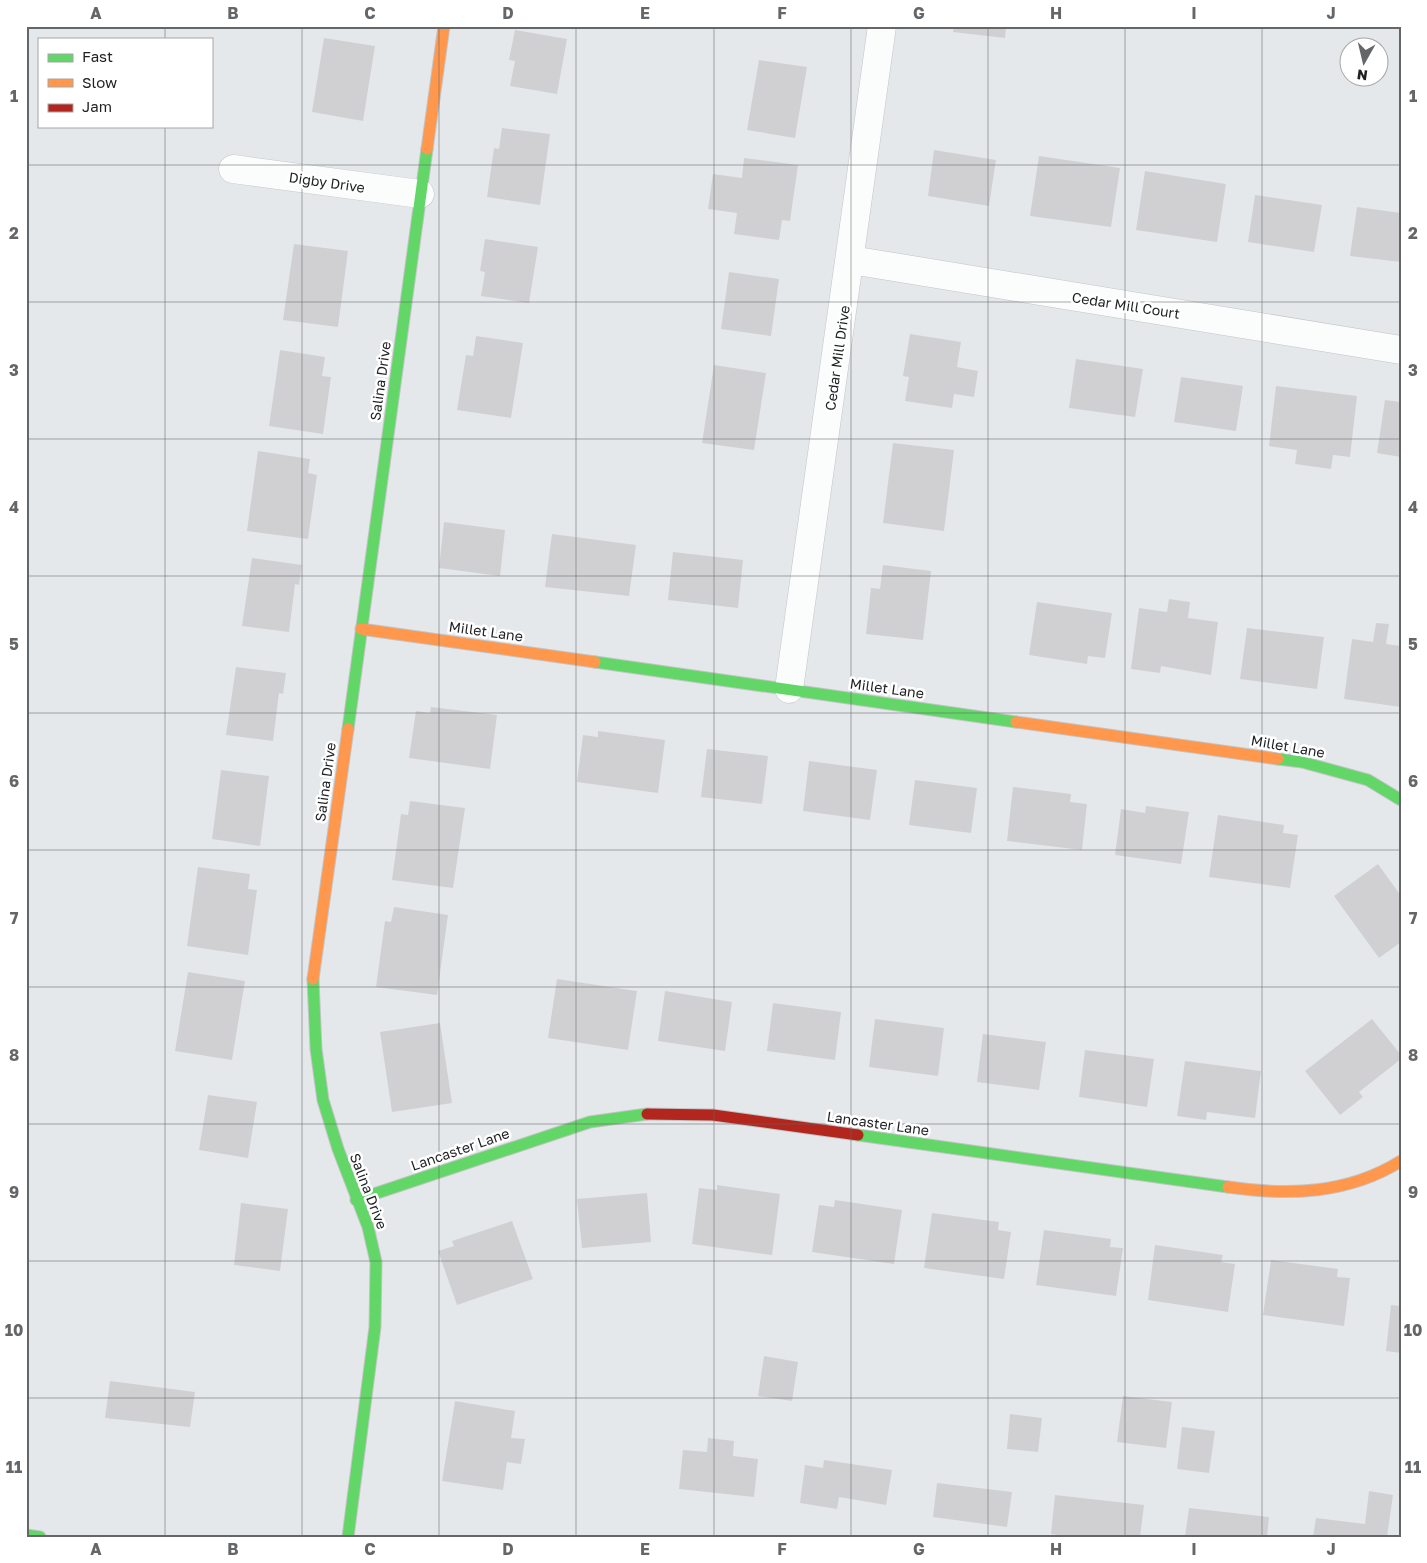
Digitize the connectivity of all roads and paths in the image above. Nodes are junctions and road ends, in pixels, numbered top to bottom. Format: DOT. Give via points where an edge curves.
graph roads {
  1 [pos="444,26"];
  2 [pos="882,26"];
  3 [pos="233,169"];
  4 [pos="420,194"];
  5 [pos="851,260"];
  6 [pos="1401,350"];
  7 [pos="361,629"];
  8 [pos="789,689"];
  9 [pos="1401,800"];
  10 [pos="1401,1162"];
  11 [pos="356,1200"];
  12 [pos="26,1535"];
  13 [pos="40,1537"];
  14 [pos="348,1537"];
  1 -- 4 [label="street, Salina Drive"];
  2 -- 5 [label="street, Cedar Mill Drive"];
  3 -- 4 [label="street, Digby Drive"];
  4 -- 7 [label="street, Salina Drive"];
  5 -- 6 [label="street, Cedar Mill Court"];
  5 -- 8 [label="street, Cedar Mill Drive"];
  7 -- 8 [label="street, Millet Lane"];
  7 -- 11 [label="street, Salina Drive" via="313,981 318,1072 327,1116"];
  8 -- 9 [label="street, Millet Lane" via="1302,762 1368,780"];
  10 -- 11 [label="street, Lancaster Lane" via="1363,1181 1327,1190 1290,1194 713,1115 651,1113 621,1116 561,1130"];
  11 -- 14 [label="street, Salina Drive" via="373,1245 376,1300"];
  12 -- 13 [label="street"];
}
